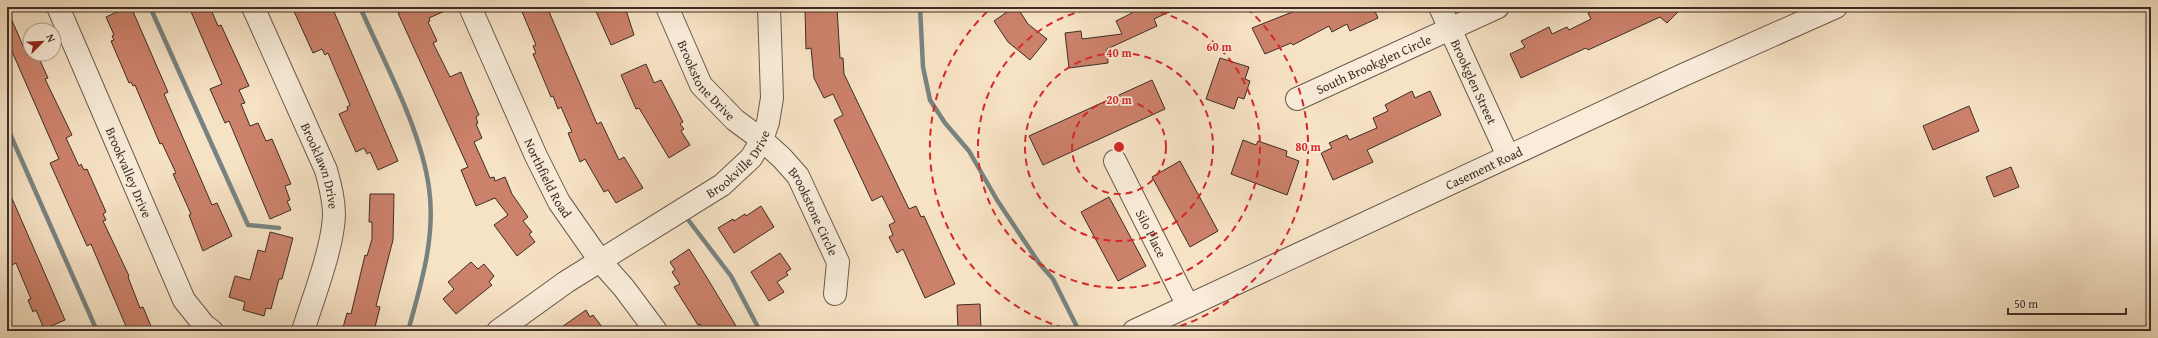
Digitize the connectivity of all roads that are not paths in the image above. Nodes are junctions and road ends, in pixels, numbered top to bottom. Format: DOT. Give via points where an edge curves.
graph roads {
  1 [pos="58,7"];
  2 [pos="253,7"];
  3 [pos="470,7"];
  4 [pos="667,7"];
  5 [pos="769,7"];
  6 [pos="1440,7"];
  7 [pos="1498,7"];
  8 [pos="1823,10"];
  9 [pos="1450,29"];
  10 [pos="1297,99"];
  11 [pos="762,140"];
  12 [pos="1508,156"];
  13 [pos="1115,160"];
  14 [pos="601,262"];
  15 [pos="835,294"];
  16 [pos="1188,306"];
  17 [pos="212,331"];
  18 [pos="303,331"];
  19 [pos="498,331"];
  20 [pos="656,331"];
  21 [pos="1134,331"];
  1 -- 17 [label="street, Brookvalley Drive" via="184,300"];
  2 -- 18 [label="street, Brooklawn Drive" via="326,170 333,193 332,232"];
  3 -- 14 [label="street, Northfield Road" via="556,195"];
  4 -- 11 [label="street, Brookstone Drive" via="701,85 735,120"];
  5 -- 11 [label="street, Brookville Drive" via="772,98"];
  6 -- 9 [label="street, Brookglen Street"];
  7 -- 9 [label="street, South Brookglen Circle"];
  8 -- 12 [label="street, Casement Road"];
  9 -- 10 [label="street, South Brookglen Circle"];
  9 -- 12 [label="street, Brookglen Street"];
  11 -- 14 [label="street, Brookville Drive" via="751,158 722,185"];
  11 -- 15 [label="street, Brookstone Circle" via="798,176 805,190 838,262"];
  12 -- 16 [label="street, Casement Road"];
  13 -- 16 [label="street, Silo Place"];
  14 -- 19 [label="street, Brookville Drive" via="566,282"];
  14 -- 20 [label="street, Northfield Road"];
  16 -- 21 [label="street, Casement Road"];
}
